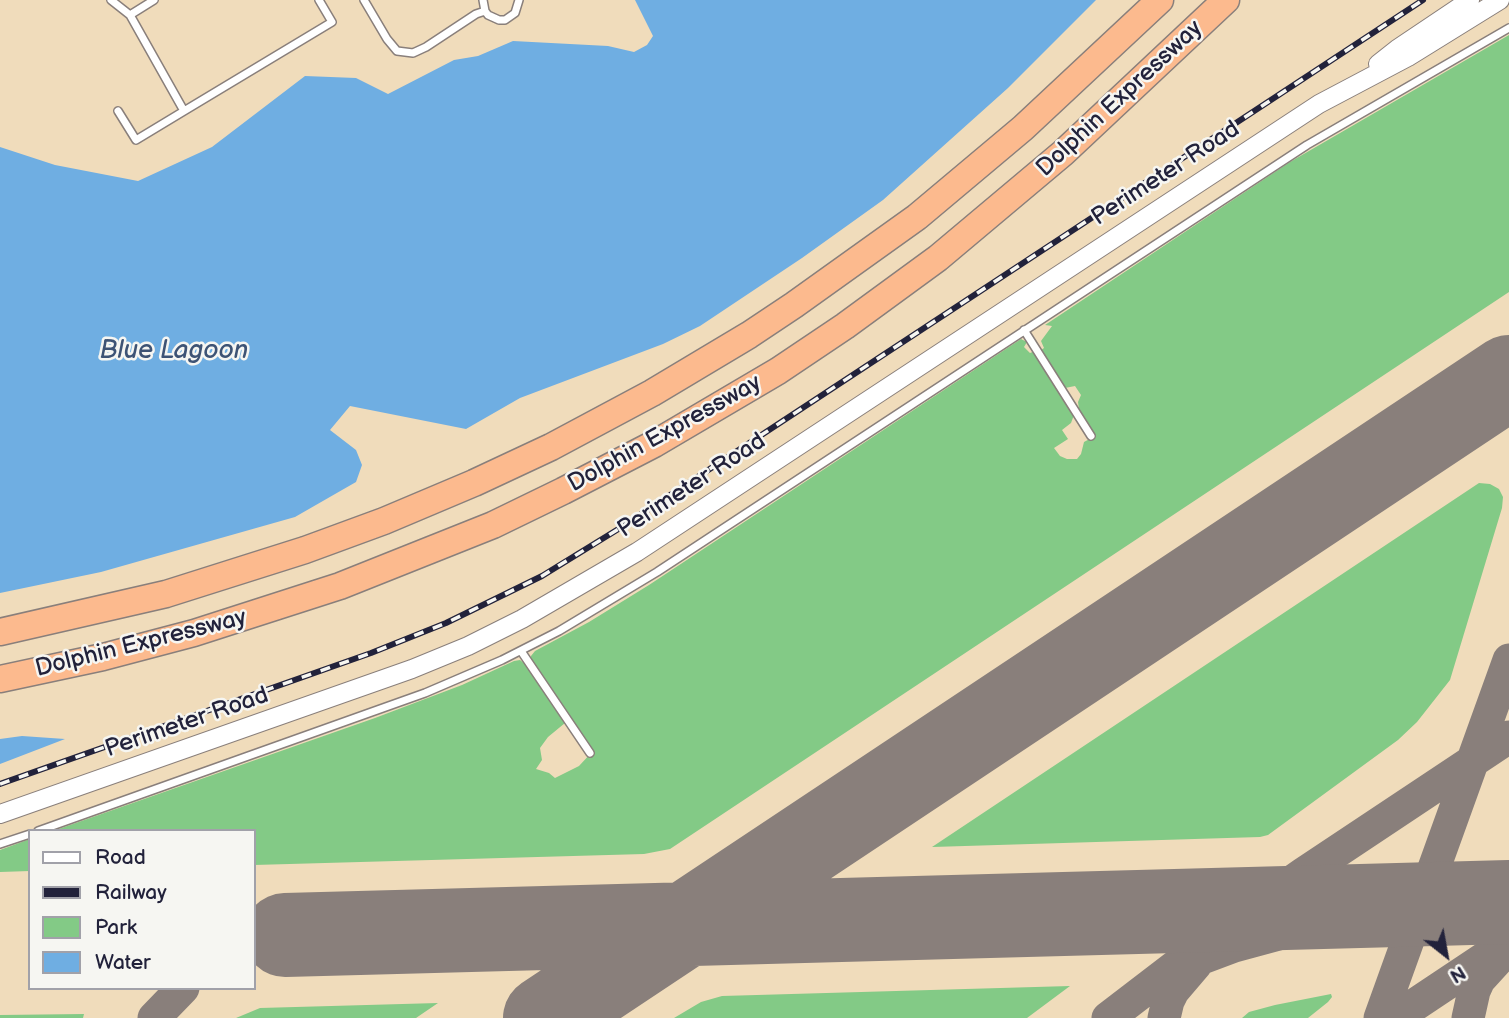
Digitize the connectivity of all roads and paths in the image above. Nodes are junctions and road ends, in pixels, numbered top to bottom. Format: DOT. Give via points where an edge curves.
graph roads {
  1 [pos="111,0"];
  2 [pos="154,0"];
  3 [pos="319,0"];
  4 [pos="365,0"];
  5 [pos="483,0"];
  6 [pos="519,0"];
  7 [pos="1160,0"];
  8 [pos="1232,0"];
  9 [pos="1470,0"];
  10 [pos="1500,0"];
  11 [pos="1218,8"];
  12 [pos="485,10"];
  13 [pos="130,15"];
  14 [pos="1509,28"];
  15 [pos="1354,84"];
  16 [pos="118,111"];
  17 [pos="184,111"];
  18 [pos="1024,330"];
  19 [pos="1091,436"];
  20 [pos="166,594"];
  21 [pos="0,614"];
  22 [pos="0,632"];
  23 [pos="521,651"];
  24 [pos="0,679"];
  25 [pos="590,753"];
  26 [pos="0,814"];
  27 [pos="44,829"];
  28 [pos="28,835"];
  29 [pos="0,844"];
  1 -- 13 [label="lane"];
  2 -- 13 [label="lane"];
  3 -- 17 [label="lane" via="332,22"];
  4 -- 12 [label="lane" via="397,51 413,53"];
  5 -- 12 [label="lane"];
  6 -- 12 [label="lane" via="515,13 505,20 494,19"];
  7 -- 20 [label="highway, Dolphin Expressway" via="1031,121 926,209 837,276 702,364 551,447 424,505 305,550"];
  8 -- 11 [label="highway, Dolphin Expressway"];
  9 -- 15 [label="street, Perimeter Road"];
  10 -- 15 [label="street, Perimeter Road" via="1408,57"];
  11 -- 24 [label="highway, Dolphin Expressway" via="1035,178 938,258 787,365 654,444 492,525 340,586 183,636"];
  13 -- 17 [label="lane"];
  14 -- 18 [label="lane" via="1307,145"];
  15 -- 26 [label="street, Perimeter Road" via="627,558 522,619 412,668"];
  16 -- 17 [label="lane" via="136,140"];
  18 -- 19 [label="lane"];
  18 -- 23 [label="lane" via="607,603"];
  20 -- 21 [label="highway"];
  20 -- 22 [label="highway, Dolphin Expressway"];
  23 -- 25 [label="lane"];
  23 -- 27 [label="lane" via="425,694"];
  28 -- 29 [label="lane"];
}
